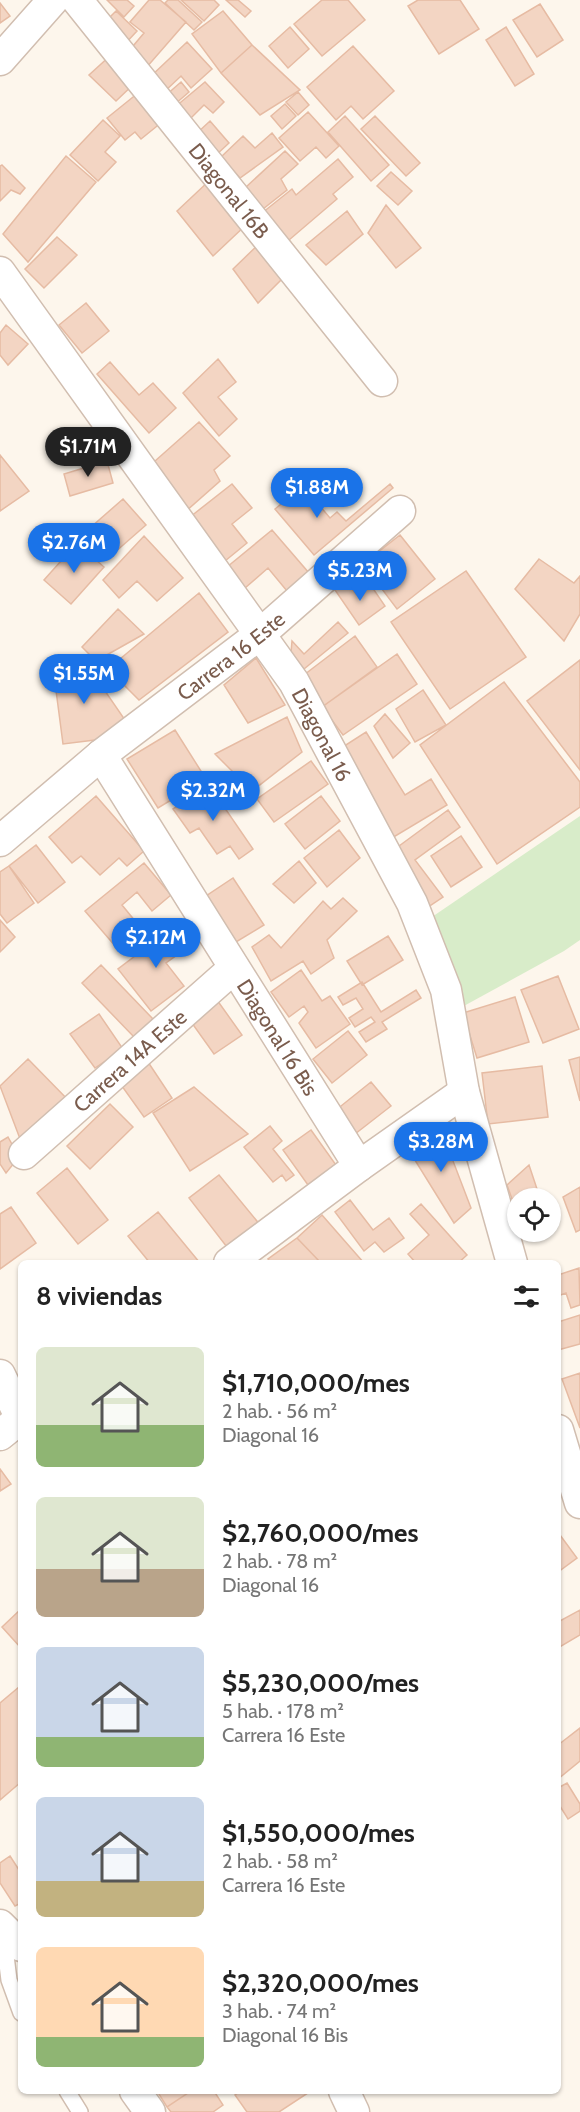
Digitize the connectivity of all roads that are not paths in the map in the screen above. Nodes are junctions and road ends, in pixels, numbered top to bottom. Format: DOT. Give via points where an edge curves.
graph roads {
  1 [pos="53,0"];
  2 [pos="77,0"];
  3 [pos="0,60"];
  4 [pos="0,272"];
  5 [pos="382,381"];
  6 [pos="400,511"];
  7 [pos="259,635"];
  8 [pos="101,755"];
  9 [pos="0,841"];
  10 [pos="234,968"];
  11 [pos="464,1092"];
  12 [pos="24,1154"];
  13 [pos="359,1166"];
  14 [pos="233,1260"];
  15 [pos="511,1260"];
  16 [pos="0,1375"];
  17 [pos="18,1412"];
  18 [pos="18,1420"];
  19 [pos="0,1435"];
  20 [pos="561,1446"];
  21 [pos="572,1504"];
  22 [pos="9,1944"];
  23 [pos="18,2005"];
  24 [pos="69,2094"];
  25 [pos="137,2094"];
  26 [pos="345,2094"];
  27 [pos="80,2112"];
  28 [pos="150,2112"];
  29 [pos="354,2112"];
  1 -- 3 [label="street"];
  2 -- 5 [label="street, Diagonal 16B"];
  4 -- 7 [label="street, Diagonal 16"];
  6 -- 7 [label="street, Carrera 16 Este"];
  7 -- 8 [label="street, Carrera 16 Este"];
  7 -- 11 [label="street, Diagonal 16" via="294,682 411,903 446,990"];
  8 -- 9 [label="street, Carrera 16 Este"];
  8 -- 10 [label="street, Diagonal 16 Bis"];
  10 -- 12 [label="street, Carrera 14A Este"];
  10 -- 13 [label="street, Diagonal 16 Bis"];
  11 -- 13 [label="street"];
  11 -- 15 [label="street, Diagonal 16"];
  13 -- 14 [label="street"];
  16 -- 17 [label="street"];
  18 -- 19 [label="street"];
  20 -- 21 [label="street"];
  22 -- 23 [label="lane" via="9,1980"];
  24 -- 27 [label="lane"];
  25 -- 28 [label="street"];
  26 -- 29 [label="street"];
}
